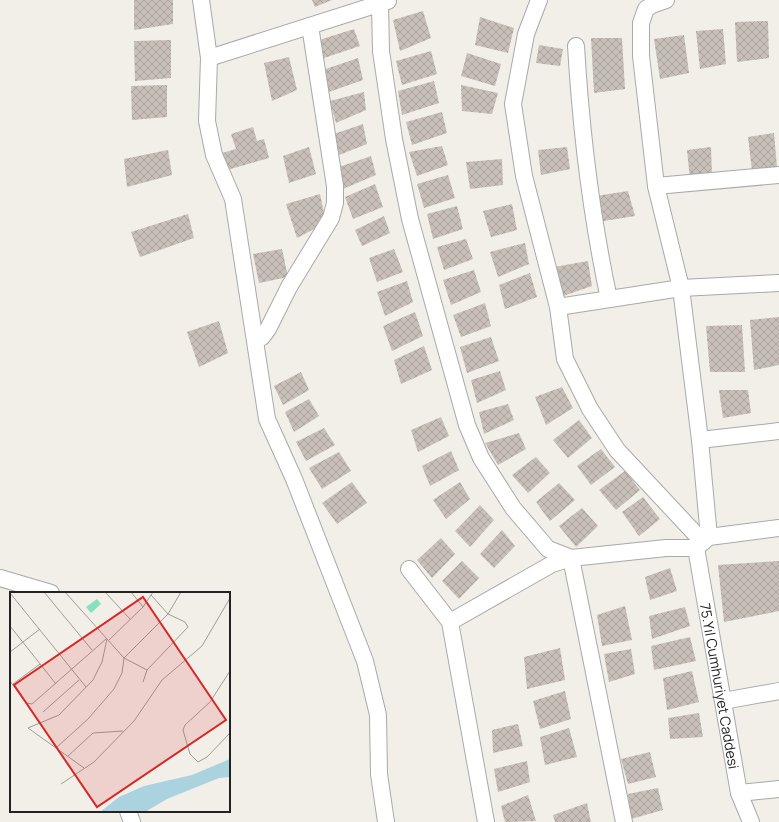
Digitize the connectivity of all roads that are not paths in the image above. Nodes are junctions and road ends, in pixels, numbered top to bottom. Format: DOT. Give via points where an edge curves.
graph roads {
  1 [pos="201,0"];
  2 [pos="539,0"];
  3 [pos="666,0"];
  4 [pos="385,2"];
  5 [pos="310,26"];
  6 [pos="576,46"];
  7 [pos="209,58"];
  8 [pos="779,175"];
  9 [pos="656,186"];
  10 [pos="779,283"];
  11 [pos="681,288"];
  12 [pos="609,299"];
  13 [pos="558,307"];
  14 [pos="256,340"];
  15 [pos="779,431"];
  16 [pos="700,440"];
  17 [pos="779,528"];
  18 [pos="703,542"];
  19 [pos="571,558"];
  20 [pos="409,569"];
  21 [pos="0,578"];
  22 [pos="48,592"];
  23 [pos="450,622"];
  24 [pos="779,691"];
  25 [pos="723,701"];
  26 [pos="779,789"];
  27 [pos="739,793"];
  28 [pos="128,812"];
  29 [pos="132,822"];
  30 [pos="386,822"];
  31 [pos="486,822"];
  32 [pos="624,822"];
  33 [pos="751,822"];
  1 -- 7 [label="street"];
  2 -- 13 [label="street" via="526,34 513,104 524,176"];
  3 -- 9 [label="street, 75.Yıl Cumhuriyet Caddesi" via="646,10 641,23 641,56"];
  4 -- 5 [label="street"];
  4 -- 19 [label="street" via="381,51 394,140 410,219 467,425 481,458 513,508 548,549"];
  5 -- 7 [label="street"];
  5 -- 14 [label="street" via="335,186 335,203 331,218 289,287 268,329"];
  6 -- 12 [label="street" via="584,147 596,238"];
  7 -- 14 [label="street" via="207,121 214,155 232,200"];
  8 -- 9 [label="street"];
  9 -- 11 [label="street, 75.Yıl Cumhuriyet Caddesi"];
  10 -- 11 [label="street"];
  11 -- 12 [label="street"];
  11 -- 16 [label="street, 75.Yıl Cumhuriyet Caddesi"];
  12 -- 13 [label="street"];
  13 -- 18 [label="street" via="565,359 590,409 617,450"];
  14 -- 30 [label="street" via="267,418 294,479 365,661 378,715 380,774"];
  15 -- 16 [label="street"];
  16 -- 18 [label="street, 75.Yıl Cumhuriyet Caddesi"];
  17 -- 18 [label="street"];
  18 -- 19 [label="street"];
  18 -- 25 [label="street, 75.Yıl Cumhuriyet Caddesi"];
  19 -- 23 [label="street" via="552,564"];
  19 -- 32 [label="street"];
  20 -- 23 [label="street"];
  21 -- 22 [label="street"];
  23 -- 31 [label="street"];
  24 -- 25 [label="street"];
  25 -- 27 [label="street, 75.Yıl Cumhuriyet Caddesi"];
  26 -- 27 [label="street"];
  27 -- 33 [label="street, 75.Yıl Cumhuriyet Caddesi"];
  28 -- 29 [label="street"];
}
